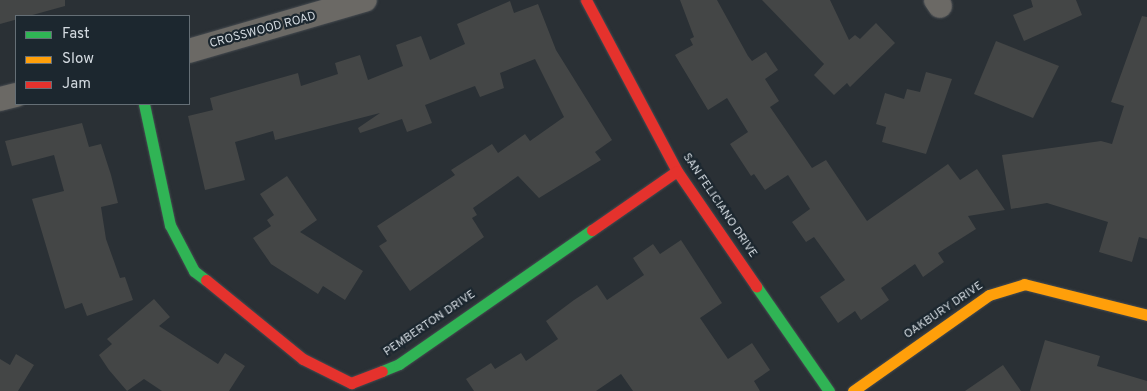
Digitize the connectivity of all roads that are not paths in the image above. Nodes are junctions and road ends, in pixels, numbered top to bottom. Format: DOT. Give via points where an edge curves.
graph roads {
  1 [pos="365,0"];
  2 [pos="586,0"];
  3 [pos="190,51"];
  4 [pos="15,95"];
  5 [pos="0,99"];
  6 [pos="144,105"];
  7 [pos="677,171"];
  8 [pos="1147,315"];
  9 [pos="829,391"];
  10 [pos="853,391"];
  1 -- 3 [label="street, CROSSWOOD ROAD"];
  2 -- 7 [label="street, SAN FELICIANO DRIVE"];
  4 -- 5 [label="street"];
  6 -- 7 [label="street, PEMBERTON DRIVE" via="170,225 194,271 303,359 351,383 399,364"];
  7 -- 9 [label="street, SAN FELICIANO DRIVE"];
  8 -- 10 [label="street, OAKBURY DRIVE" via="1024,284 989,295"];
}
